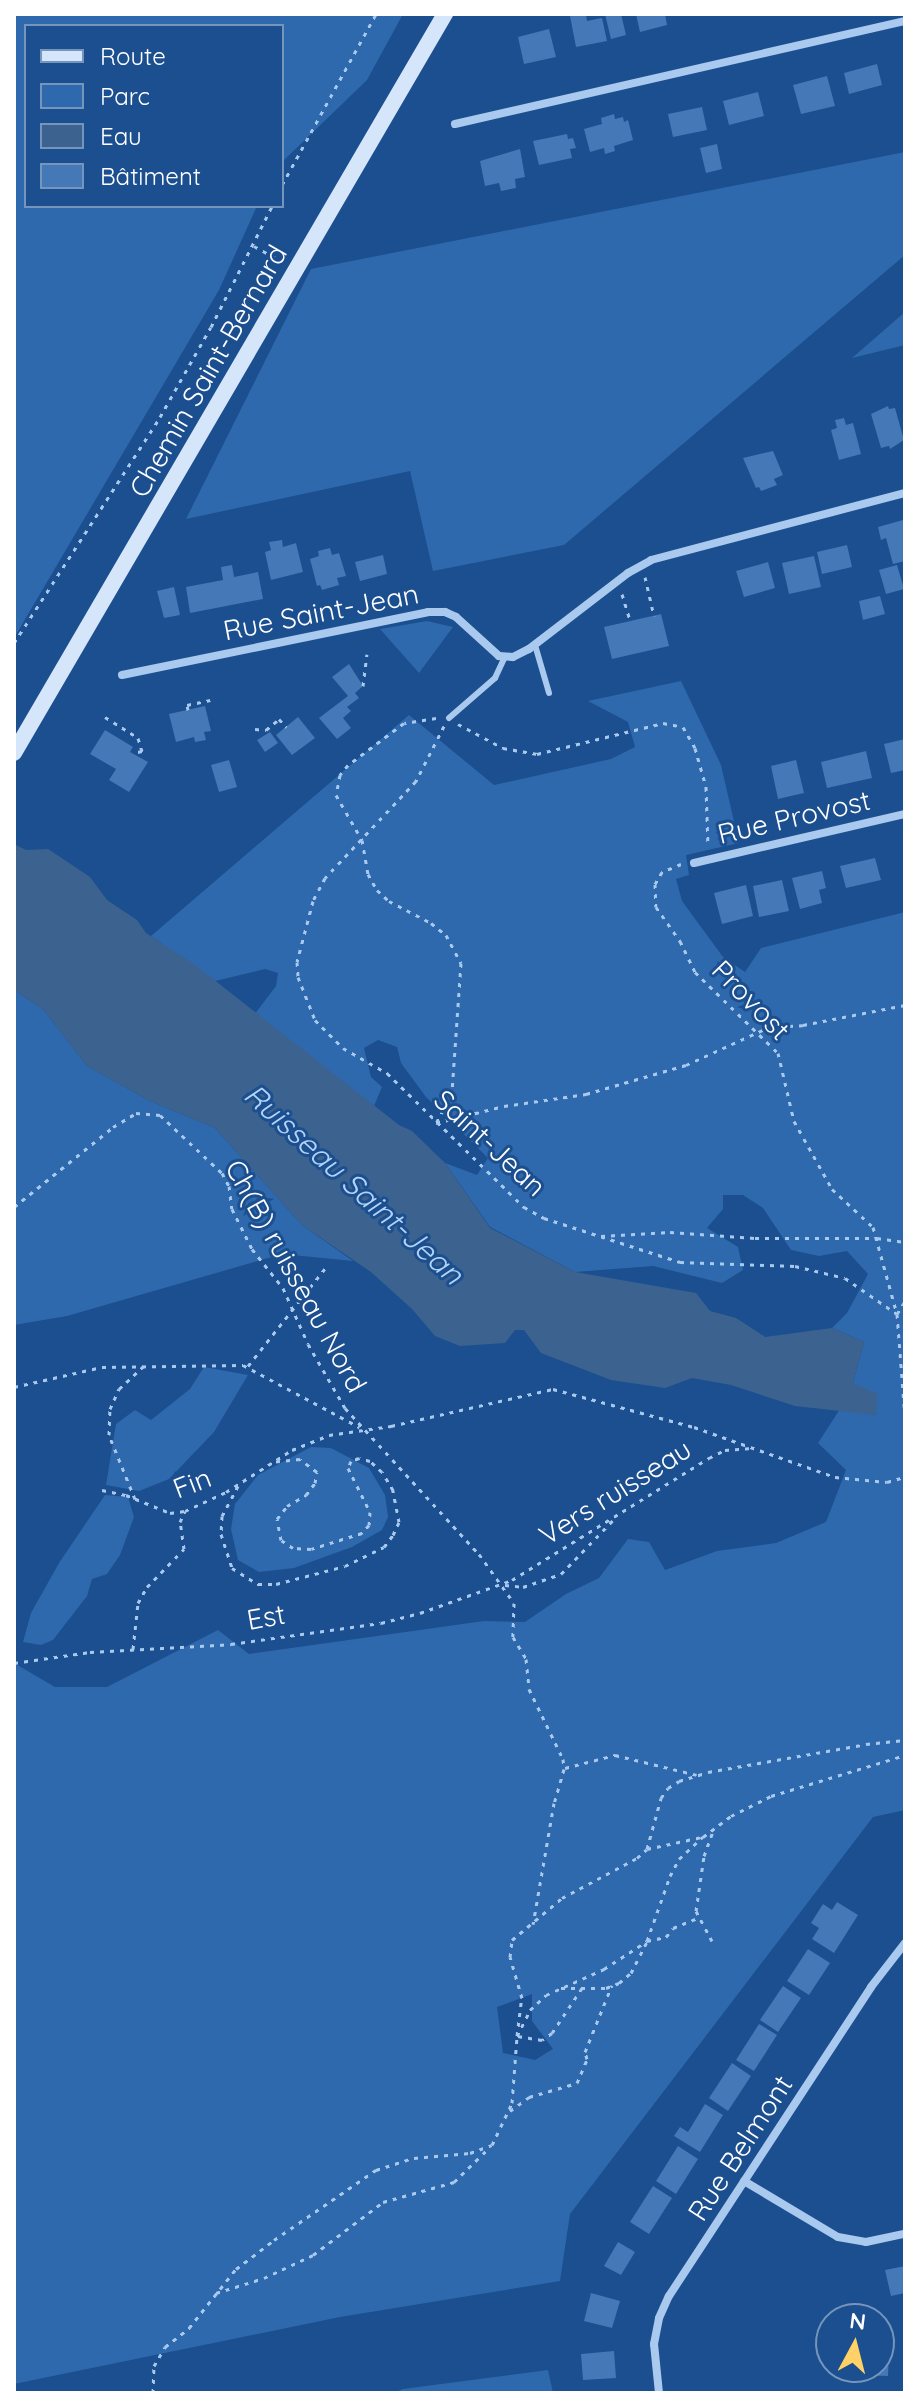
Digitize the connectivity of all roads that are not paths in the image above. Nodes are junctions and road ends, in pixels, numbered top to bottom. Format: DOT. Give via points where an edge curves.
graph roads {
  1 [pos="445,14"];
  2 [pos="905,21"];
  3 [pos="455,124"];
  4 [pos="905,493"];
  5 [pos="535,645"];
  6 [pos="505,657"];
  7 [pos="122,675"];
  8 [pos="549,693"];
  9 [pos="449,718"];
  10 [pos="16,744"];
  11 [pos="905,814"];
  12 [pos="694,863"];
  13 [pos="905,1943"];
  14 [pos="744,2181"];
  15 [pos="905,2234"];
  16 [pos="659,2393"];
  1 -- 10 [label="street, Chemin Saint-Bernard"];
  2 -- 3 [label="street"];
  4 -- 5 [label="street" via="642,564"];
  5 -- 6 [label="street" via="521,655"];
  5 -- 8 [label="lane"];
  6 -- 7 [label="street, Rue Saint-Jean" via="456,617 428,612"];
  6 -- 9 [label="lane" via="495,678"];
  11 -- 12 [label="street, Rue Provost"];
  13 -- 14 [label="street, Rue Belmont"];
  14 -- 15 [label="street" via="838,2237 866,2242"];
  14 -- 16 [label="street, Rue Belmont" via="664,2307 654,2344"];
}
